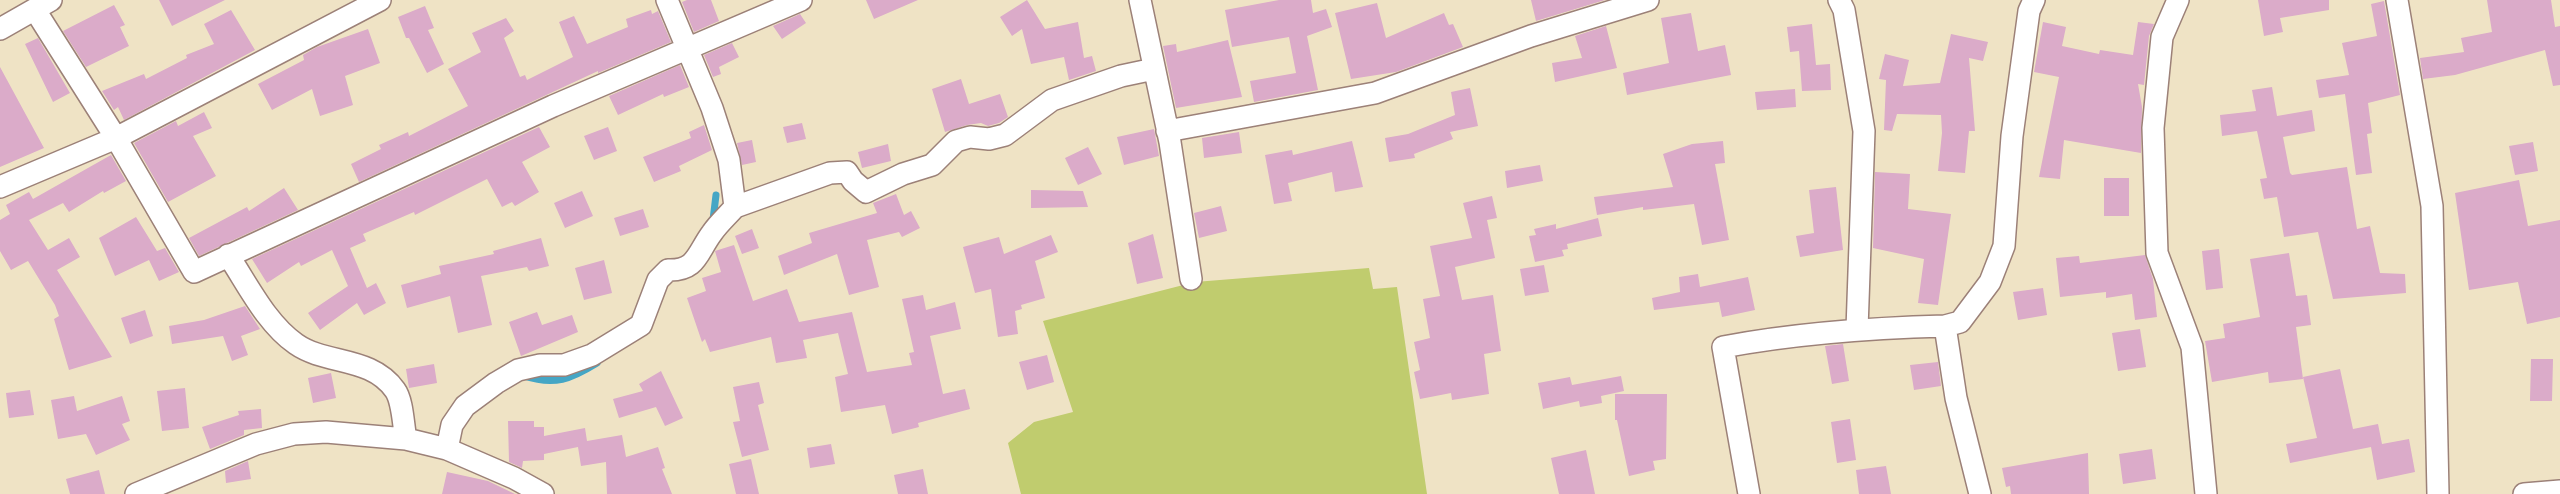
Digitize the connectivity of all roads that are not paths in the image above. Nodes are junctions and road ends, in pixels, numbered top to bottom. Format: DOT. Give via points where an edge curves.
graph roads {
  1 [pos="380,0"];
  2 [pos="667,0"];
  3 [pos="801,0"];
  4 [pos="1140,0"];
  5 [pos="1648,0"];
  6 [pos="1839,0"];
  7 [pos="2034,0"];
  8 [pos="2178,0"];
  9 [pos="2397,0"];
  10 [pos="43,5"];
  11 [pos="0,28"];
  12 [pos="687,47"];
  13 [pos="1154,69"];
  14 [pos="1167,131"];
  15 [pos="116,138"];
  16 [pos="0,187"];
  17 [pos="735,207"];
  18 [pos="228,255"];
  19 [pos="1191,279"];
  20 [pos="1945,326"];
  21 [pos="1857,329"];
  22 [pos="406,439"];
  23 [pos="447,449"];
  24 [pos="2560,491"];
  25 [pos="136,494"];
  26 [pos="543,494"];
  27 [pos="1749,494"];
  28 [pos="1980,494"];
  29 [pos="2206,494"];
  30 [pos="2438,494"];
  31 [pos="2524,494"];
  1 -- 15 [label="street"];
  2 -- 12 [label="street"];
  3 -- 12 [label="street"];
  4 -- 13 [label="street"];
  5 -- 14 [label="street" via="1531,36 1375,93"];
  6 -- 21 [label="street" via="1844,10 1864,131"];
  7 -- 20 [label="street" via="2029,11 2012,136 2004,246 1990,282 1960,322"];
  8 -- 29 [label="street" via="2162,37 2153,128 2157,254 2192,347"];
  9 -- 30 [label="street" via="2432,206"];
  10 -- 11 [label="street"];
  10 -- 15 [label="street"];
  12 -- 17 [label="street" via="729,159"];
  12 -- 18 [label="street"];
  13 -- 14 [label="street"];
  13 -- 17 [label="street" via="1052,100 1005,135 956,141 932,165 866,192 847,172 830,173"];
  14 -- 19 [label="street"];
  15 -- 16 [label="street"];
  15 -- 18 [label="street" via="194,272"];
  17 -- 23 [label="street" via="712,232 690,267 668,270 658,280 641,325 592,355 564,365 518,370 496,383 465,406 452,425"];
  18 -- 22 [label="street" via="267,314 295,344 316,355 358,364 379,374 396,391"];
  20 -- 21 [label="street"];
  20 -- 28 [label="street" via="1956,398"];
  21 -- 27 [label="street" via="1785,335 1723,347"];
  22 -- 23 [label="street"];
  22 -- 25 [label="street" via="326,432 294,434 256,444"];
  23 -- 26 [label="street"];
  24 -- 31 [label="street"];
}
